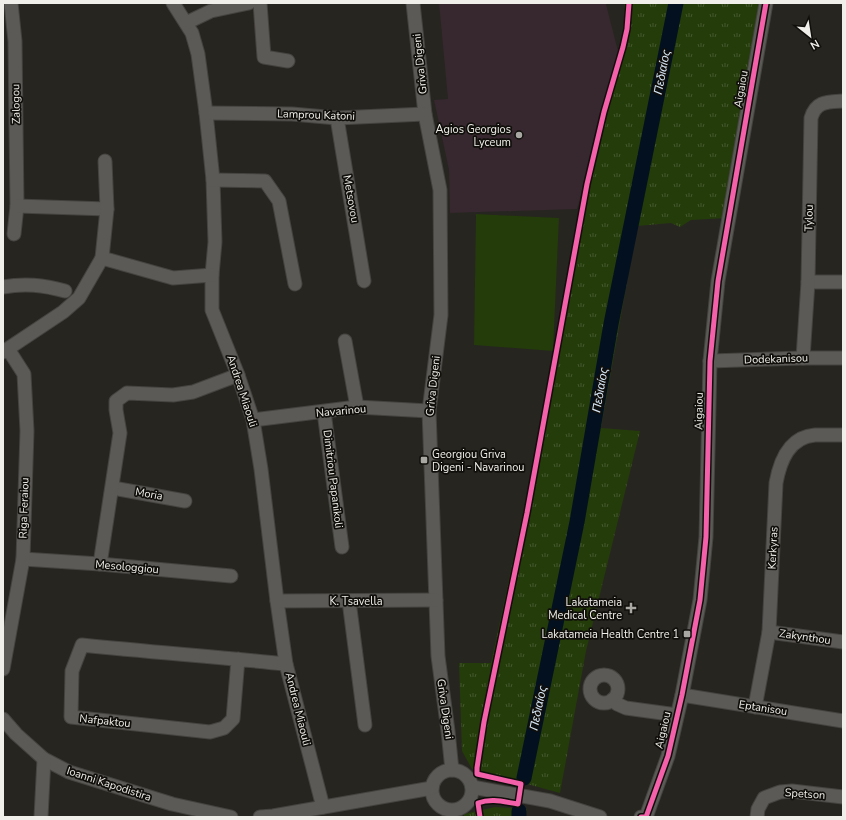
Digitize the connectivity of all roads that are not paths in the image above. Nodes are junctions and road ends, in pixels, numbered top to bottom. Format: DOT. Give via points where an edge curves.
graph roads {
  1 [pos="11,3"];
  2 [pos="173,3"];
  3 [pos="249,3"];
  4 [pos="260,3"];
  5 [pos="413,3"];
  6 [pos="766,3"];
  7 [pos="186,23"];
  8 [pos="288,61"];
  9 [pos="843,101"];
  10 [pos="206,114"];
  11 [pos="425,114"];
  12 [pos="337,118"];
  13 [pos="105,161"];
  14 [pos="213,180"];
  15 [pos="16,206"];
  16 [pos="107,209"];
  17 [pos="14,234"];
  18 [pos="102,258"];
  19 [pos="212,275"];
  20 [pos="364,281"];
  21 [pos="808,282"];
  22 [pos="843,282"];
  23 [pos="295,284"];
  24 [pos="3,287"];
  25 [pos="65,292"];
  26 [pos="345,341"];
  27 [pos="6,351"];
  28 [pos="803,358"];
  29 [pos="843,358"];
  30 [pos="710,362"];
  31 [pos="238,374"];
  32 [pos="357,408"];
  33 [pos="429,410"];
  34 [pos="324,412"];
  35 [pos="253,420"];
  36 [pos="843,435"];
  37 [pos="113,488"];
  38 [pos="186,501"];
  39 [pos="342,547"];
  40 [pos="23,559"];
  41 [pos="100,564"];
  42 [pos="231,576"];
  43 [pos="436,600"];
  44 [pos="277,601"];
  45 [pos="350,601"];
  46 [pos="769,632"];
  47 [pos="843,639"];
  48 [pos="238,659"];
  49 [pos="286,664"];
  50 [pos="3,669"];
  51 [pos="682,695"];
  52 [pos="612,700"];
  53 [pos="755,707"];
  54 [pos="677,715"];
  55 [pos="3,719"];
  56 [pos="843,721"];
  57 [pos="365,725"];
  58 [pos="44,759"];
  59 [pos="452,770"];
  60 [pos="472,787"];
  61 [pos="432,788"];
  62 [pos="843,797"];
  63 [pos="323,807"];
  64 [pos="449,813"];
  65 [pos="41,817"];
  66 [pos="231,817"];
  67 [pos="260,817"];
  68 [pos="600,817"];
  69 [pos="641,817"];
  70 [pos="646,817"];
  71 [pos="757,817"];
  1 -- 15 [label="street, Zalogou" via="15,41"];
  2 -- 7 [label="street, Andrea Miaouli"];
  3 -- 7 [label="street" via="211,11"];
  4 -- 8 [label="street" via="264,57"];
  5 -- 11 [label="street, Griva Digeni"];
  6 -- 30 [label="street, Aigaiou" via="718,281"];
  7 -- 10 [label="street, Andrea Miaouli" via="198,54"];
  9 -- 21 [label="street, Tylou" via="820,104 813,111 811,118"];
  10 -- 12 [label="street, Lamprou Katoni" via="292,114"];
  10 -- 14 [label="street, Andrea Miaouli"];
  11 -- 12 [label="street, Lamprou Katoni"];
  11 -- 33 [label="street, Griva Digeni" via="440,190 441,315"];
  12 -- 20 [label="street, Metsovou"];
  13 -- 16 [label="street"];
  14 -- 19 [label="street, Andrea Miaouli" via="216,242"];
  14 -- 23 [label="street" via="264,181 279,201"];
  15 -- 16 [label="street"];
  15 -- 17 [label="street, Zalogou"];
  16 -- 18 [label="street"];
  18 -- 19 [label="street" via="173,278"];
  18 -- 27 [label="street" via="79,298"];
  19 -- 31 [label="street, Andrea Miaouli" via="212,310"];
  21 -- 22 [label="street"];
  21 -- 28 [label="street, Tylou"];
  24 -- 25 [label="street" via="44,286"];
  26 -- 32 [label="street"];
  27 -- 40 [label="street, Riga Feraiou" via="24,374 27,431"];
  28 -- 29 [label="street, Dodekanisou"];
  28 -- 30 [label="street, Dodekanisou"];
  30 -- 51 [label="street, Aigaiou" via="704,564 700,600"];
  31 -- 35 [label="street, Andrea Miaouli"];
  31 -- 37 [label="street" via="193,392 173,395 127,393 116,401 120,433"];
  32 -- 33 [label="street, Navarinou"];
  32 -- 34 [label="street, Navarinou"];
  33 -- 43 [label="street, Griva Digeni"];
  34 -- 35 [label="street, Navarinou"];
  34 -- 39 [label="street, Dimitriou Papanikoli"];
  35 -- 44 [label="street, Andrea Miaouli"];
  36 -- 46 [label="street, Kerkyras" via="813,435 804,438 790,447 781,462 776,483"];
  37 -- 38 [label="street, Moria"];
  37 -- 41 [label="street"];
  40 -- 41 [label="street, Mesologgiou"];
  40 -- 50 [label="street, Riga Feraiou"];
  41 -- 42 [label="street, Mesologgiou"];
  43 -- 45 [label="street, K. Tsavella"];
  43 -- 59 [label="street, Griva Digeni" via="438,656"];
  44 -- 45 [label="street, K. Tsavella"];
  44 -- 49 [label="street, Andrea Miaouli"];
  45 -- 57 [label="street"];
  46 -- 47 [label="street, Zakynthou"];
  46 -- 53 [label="street, Kerkyras"];
  48 -- 48 [label="street, Nafpaktou" via="82,646 72,671 71,717 210,732 224,728 233,719"];
  48 -- 49 [label="street, Nafpaktou"];
  49 -- 63 [label="street, Andrea Miaouli"];
  51 -- 53 [label="street, Eptanisou"];
  51 -- 54 [label="street, Aigaiou"];
  52 -- 54 [label="street" via="626,708"];
  53 -- 56 [label="street, Eptanisou"];
  54 -- 70 [label="street, Aigaiou" via="668,756"];
  55 -- 58 [label="street, Ioanni Kapodistira"];
  58 -- 65 [label="street"];
  58 -- 66 [label="street, Ioanni Kapodistira" via="69,772 164,802"];
  59 -- 60 [label="street" via="465,775"];
  59 -- 61 [label="street" via="438,776"];
  60 -- 64 [label="street" via="470,798 465,805"];
  60 -- 68 [label="street" via="550,801"];
  61 -- 63 [label="street"];
  61 -- 64 [label="street" via="435,800"];
  62 -- 71 [label="street, Spetson" via="780,792 764,798"];
  63 -- 67 [label="street"];
  69 -- 70 [label="street"];
}
